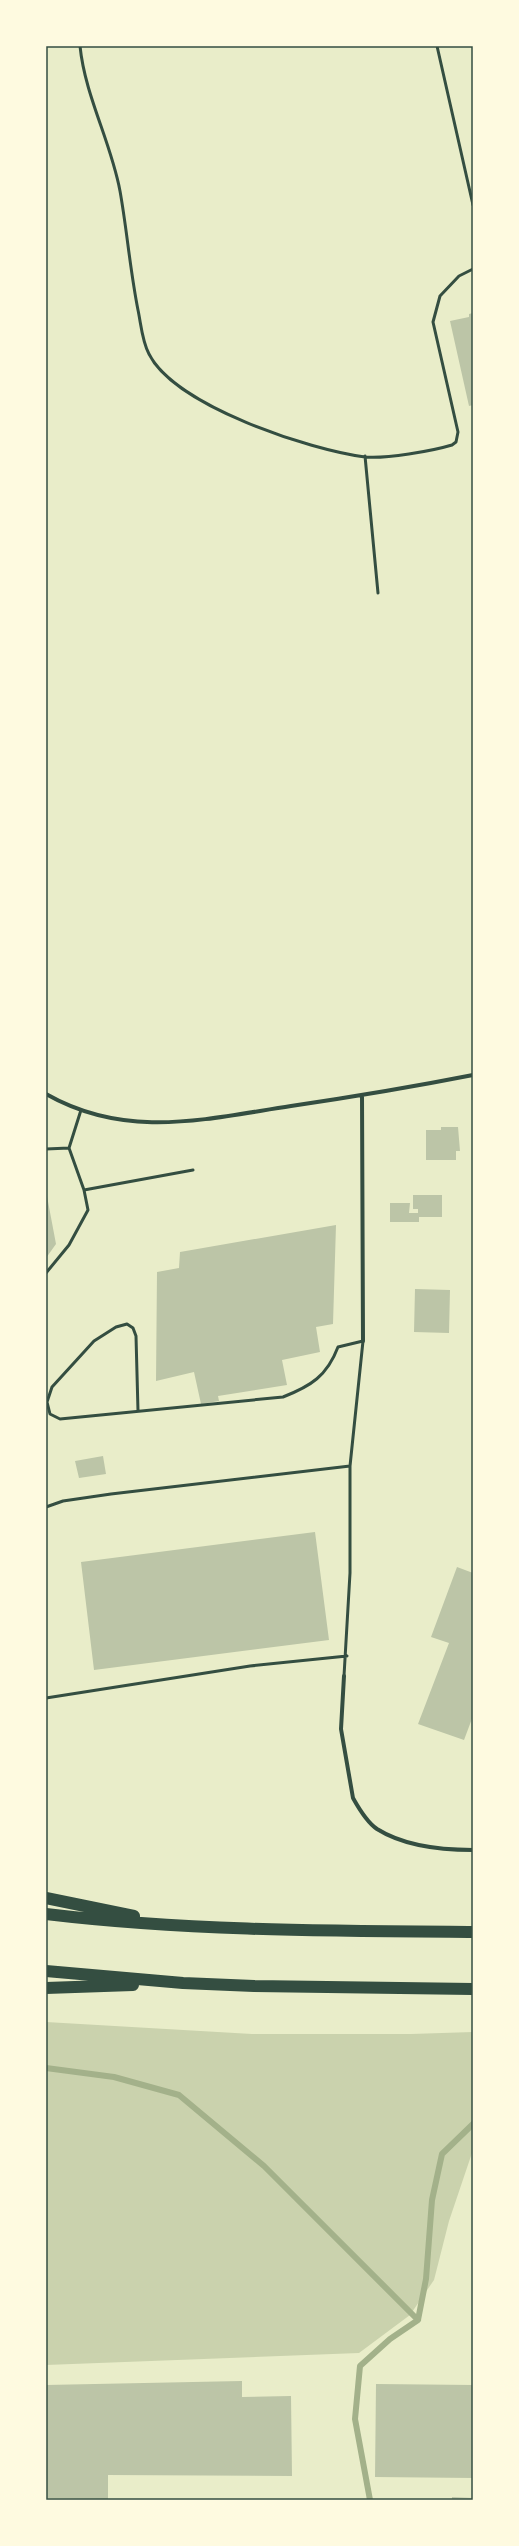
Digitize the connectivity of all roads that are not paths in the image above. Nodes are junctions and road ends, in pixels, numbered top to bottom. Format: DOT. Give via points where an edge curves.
graph roads {
  1 [pos="80,46"];
  2 [pos="437,46"];
  3 [pos="473,205"];
  4 [pos="473,269"];
  5 [pos="365,456"];
  6 [pos="378,593"];
  7 [pos="473,1075"];
  8 [pos="46,1094"];
  9 [pos="362,1095"];
  10 [pos="81,1110"];
  11 [pos="69,1148"];
  12 [pos="46,1150"];
  13 [pos="193,1170"];
  14 [pos="84,1190"];
  15 [pos="46,1273"];
  16 [pos="363,1341"];
  17 [pos="138,1411"];
  18 [pos="350,1466"];
  19 [pos="46,1507"];
  20 [pos="347,1656"];
  21 [pos="344,1676"];
  22 [pos="46,1698"];
  23 [pos="473,1850"];
  24 [pos="46,1898"];
  25 [pos="46,1914"];
  26 [pos="187,1926"];
  27 [pos="473,1932"];
  28 [pos="46,1971"];
  29 [pos="183,1983"];
  30 [pos="46,1988"];
  31 [pos="473,1989"];
  1 -- 5 [label="lane" via="119,189 131,275 149,354 181,388 200,400 297,441"];
  2 -- 3 [label="lane"];
  4 -- 5 [label="lane" via="459,276 440,296 434,322 458,432 456,442 448,446 380,457"];
  5 -- 6 [label="lane"];
  7 -- 9 [label="street"];
  8 -- 10 [label="street"];
  9 -- 10 [label="street" via="219,1118 169,1123 136,1123"];
  9 -- 16 [label="street"];
  10 -- 11 [label="lane"];
  11 -- 12 [label="lane"];
  11 -- 14 [label="lane"];
  13 -- 14 [label="lane"];
  14 -- 15 [label="lane" via="88,1210 69,1245"];
  16 -- 17 [label="lane" via="338,1347 331,1366 319,1378 303,1389 283,1397"];
  16 -- 18 [label="lane"];
  17 -- 17 [label="lane" via="60,1419 50,1414 47,1402 52,1387 94,1341 116,1327 127,1324 133,1328 136,1336"];
  18 -- 19 [label="lane" via="111,1494 63,1501"];
  18 -- 20 [label="lane"];
  20 -- 21 [label="lane"];
  20 -- 22 [label="lane" via="250,1666"];
  21 -- 23 [label="street" via="341,1729 352,1798 376,1829 398,1839 450,1850"];
  24 -- 26 [label="highway"];
  25 -- 26 [label="highway"];
  26 -- 27 [label="highway" via="271,1930"];
  28 -- 29 [label="highway"];
  29 -- 30 [label="highway"];
  29 -- 31 [label="highway" via="269,1987"];
}
